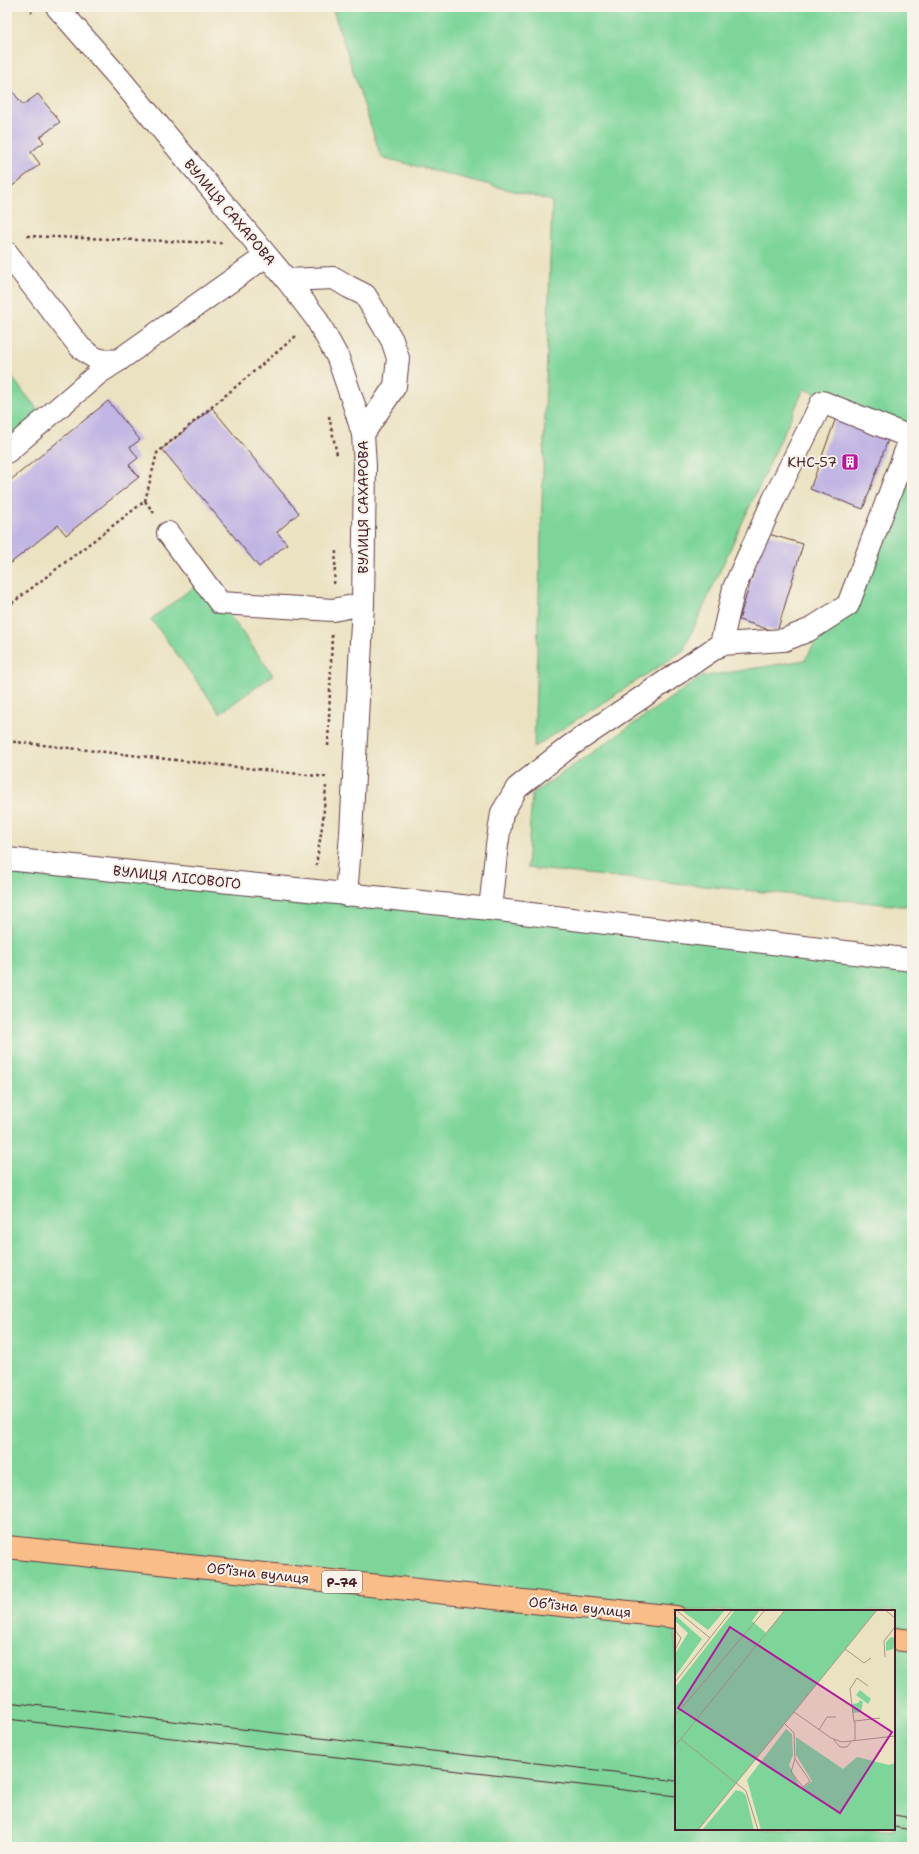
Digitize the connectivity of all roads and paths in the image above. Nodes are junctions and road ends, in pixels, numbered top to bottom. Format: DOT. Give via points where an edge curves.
graph roads {
  1 [pos="27,7"];
  2 [pos="57,7"];
  3 [pos="37,19"];
  4 [pos="23,236"];
  5 [pos="223,238"];
  6 [pos="7,252"];
  7 [pos="266,256"];
  8 [pos="287,280"];
  9 [pos="293,331"];
  10 [pos="296,337"];
  11 [pos="299,343"];
  12 [pos="119,360"];
  13 [pos="327,409"];
  14 [pos="362,434"];
  15 [pos="7,452"];
  16 [pos="338,461"];
  17 [pos="145,501"];
  18 [pos="168,533"];
  19 [pos="336,547"];
  20 [pos="363,604"];
  21 [pos="7,607"];
  22 [pos="333,610"];
  23 [pos="721,644"];
  24 [pos="7,741"];
  25 [pos="327,753"];
  26 [pos="327,769"];
  27 [pos="326,777"];
  28 [pos="7,859"];
  29 [pos="312,892"];
  30 [pos="346,895"];
  31 [pos="490,909"];
  32 [pos="912,960"];
  33 [pos="7,1547"];
  34 [pos="675,1617"];
  35 [pos="895,1640"];
  36 [pos="912,1641"];
  1 -- 3 [label="path"];
  2 -- 7 [label="street, ВУЛИЦЯ САХАРОВА"];
  4 -- 5 [label="path" via="228,244"];
  6 -- 12 [label="street" via="80,347 91,357 102,361"];
  7 -- 8 [label="street, ВУЛИЦЯ САХАРОВА"];
  7 -- 12 [label="street"];
  8 -- 14 [label="street, ВУЛИЦЯ САХАРОВА" via="316,318 338,358"];
  8 -- 14 [label="street" via="334,278 365,295 392,340 398,358 395,386"];
  9 -- 10 [label="path"];
  10 -- 11 [label="path"];
  10 -- 17 [label="path" via="156,452"];
  12 -- 15 [label="street" via="99,373"];
  13 -- 16 [label="path"];
  14 -- 20 [label="street, ВУЛИЦЯ САХАРОВА" via="365,466"];
  17 -- 18 [label="path"];
  17 -- 21 [label="path"];
  18 -- 22 [label="street" via="220,603"];
  19 -- 22 [label="path"];
  20 -- 22 [label="street"];
  20 -- 30 [label="street, ВУЛИЦЯ САХАРОВА"];
  22 -- 25 [label="path"];
  23 -- 23 [label="street" via="784,640 809,630 848,604 909,442 905,435 822,402 734,588"];
  23 -- 31 [label="street" via="570,746 518,788 502,813"];
  24 -- 27 [label="path"];
  26 -- 27 [label="path"];
  27 -- 29 [label="path" via="323,820"];
  28 -- 29 [label="street, ВУЛИЦЯ ЛІСОВОГО"];
  29 -- 30 [label="street, ВУЛИЦЯ ЛІСОВОГО"];
  30 -- 31 [label="street, ВУЛИЦЯ ЛІСОВОГО"];
  31 -- 32 [label="street, ВУЛИЦЯ ЛІСОВОГО"];
  33 -- 34 [label="main road, Обʼїзна вулиця / Р-74"];
  35 -- 36 [label="main road"];
}
